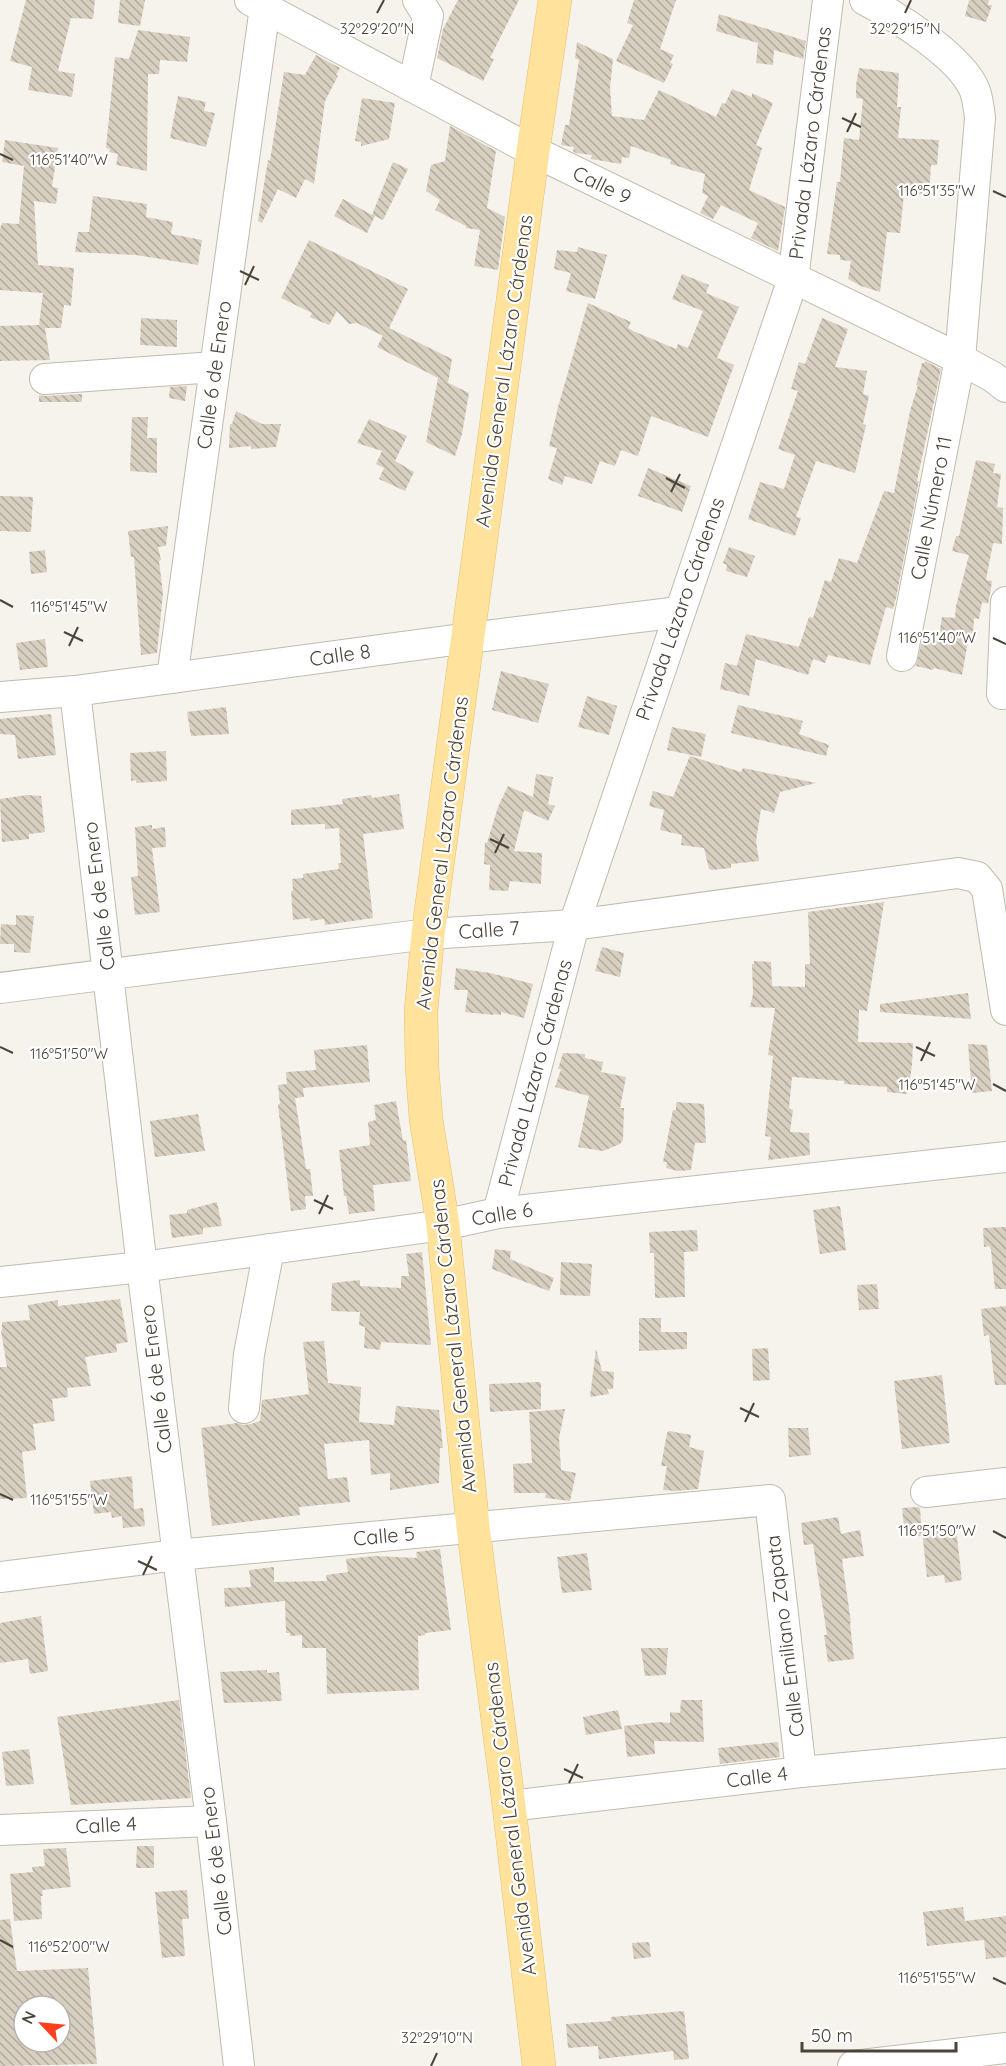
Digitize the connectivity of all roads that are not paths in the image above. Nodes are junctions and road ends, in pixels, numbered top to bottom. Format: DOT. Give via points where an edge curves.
graph roads {
  1 [pos="418,0"];
  2 [pos="555,0"];
  3 [pos="828,0"];
  4 [pos="865,0"];
  5 [pos="260,3"];
  6 [pos="413,87"];
  7 [pos="533,151"];
  8 [pos="793,279"];
  9 [pos="960,359"];
  10 [pos="215,367"];
  11 [pos="45,379"];
  12 [pos="1006,387"];
  13 [pos="1006,602"];
  14 [pos="679,612"];
  15 [pos="469,638"];
  16 [pos="902,657"];
  17 [pos="172,678"];
  18 [pos="75,691"];
  19 [pos="1002,694"];
  20 [pos="0,697"];
  21 [pos="574,925"];
  22 [pos="428,934"];
  23 [pos="108,974"];
  24 [pos="0,987"];
  25 [pos="1006,1010"];
  26 [pos="1006,1157"];
  27 [pos="498,1213"];
  28 [pos="443,1225"];
  29 [pos="269,1249"];
  30 [pos="142,1267"];
  31 [pos="0,1282"];
  32 [pos="244,1408"];
  33 [pos="1006,1483"];
  34 [pos="926,1492"];
  35 [pos="770,1500"];
  36 [pos="474,1527"];
  37 [pos="177,1555"];
  38 [pos="0,1577"];
  39 [pos="1006,1753"];
  40 [pos="801,1772"];
  41 [pos="509,1806"];
  42 [pos="211,1821"];
  43 [pos="0,1830"];
  44 [pos="1006,2048"];
  45 [pos="239,2066"];
  46 [pos="539,2066"];
  47 [pos="853,2066"];
  1 -- 6 [label="street" via="428,16"];
  2 -- 7 [label="main road, Avenida General Lázaro Cárdenas"];
  3 -- 8 [label="street, Privada Lázaro Cárdenas"];
  4 -- 9 [label="street, Calle Número 11" via="915,30 946,55 974,88 980,118"];
  5 -- 6 [label="street, Calle 9"];
  5 -- 10 [label="street, Calle 6 de Enero"];
  6 -- 7 [label="street, Calle 9"];
  7 -- 8 [label="street, Calle 9"];
  7 -- 15 [label="main road, Avenida General Lázaro Cárdenas"];
  8 -- 9 [label="street, Calle 9"];
  8 -- 14 [label="street, Privada Lázaro Cárdenas"];
  9 -- 12 [label="street, Calle 9"];
  9 -- 16 [label="street, Calle Número 11"];
  10 -- 11 [label="street"];
  10 -- 17 [label="street, Calle 6 de Enero"];
  13 -- 19 [label="street"];
  14 -- 15 [label="street, Calle 8"];
  14 -- 21 [label="street, Privada Lázaro Cárdenas"];
  15 -- 17 [label="street, Calle 8"];
  15 -- 22 [label="main road, Avenida General Lázaro Cárdenas"];
  17 -- 18 [label="street, Calle 8"];
  18 -- 20 [label="street, Calle 8"];
  18 -- 23 [label="street, Calle 6 de Enero"];
  21 -- 22 [label="street, Calle 7"];
  21 -- 25 [label="street, Calle 7" via="958,873 977,877 987,890"];
  21 -- 27 [label="street, Privada Lázaro Cárdenas"];
  22 -- 23 [label="street, Calle 7"];
  22 -- 28 [label="main road, Avenida General Lázaro Cárdenas" via="421,1011 422,1066"];
  23 -- 24 [label="street, Calle 7"];
  23 -- 30 [label="street, Calle 6 de Enero"];
  26 -- 27 [label="street, Calle 6"];
  27 -- 28 [label="street, Calle 6"];
  28 -- 29 [label="street, Calle 6"];
  28 -- 36 [label="main road, Avenida General Lázaro Cárdenas"];
  29 -- 30 [label="street, Calle 6"];
  29 -- 32 [label="street" via="249,1354"];
  30 -- 31 [label="street, Calle 6"];
  30 -- 37 [label="street, Calle 6 de Enero"];
  33 -- 34 [label="street"];
  35 -- 36 [label="street, Calle 5"];
  35 -- 40 [label="street, Calle Emiliano Zapata"];
  36 -- 37 [label="street, Calle 5"];
  36 -- 41 [label="main road, Avenida General Lázaro Cárdenas"];
  37 -- 38 [label="street, Calle 5"];
  37 -- 42 [label="street, Calle 6 de Enero"];
  39 -- 40 [label="street, Calle 4"];
  40 -- 41 [label="street, Calle 4"];
  41 -- 46 [label="main road, Avenida General Lázaro Cárdenas"];
  42 -- 43 [label="street, Calle 4"];
  42 -- 45 [label="street, Calle 6 de Enero"];
  44 -- 47 [label="street"];
}
